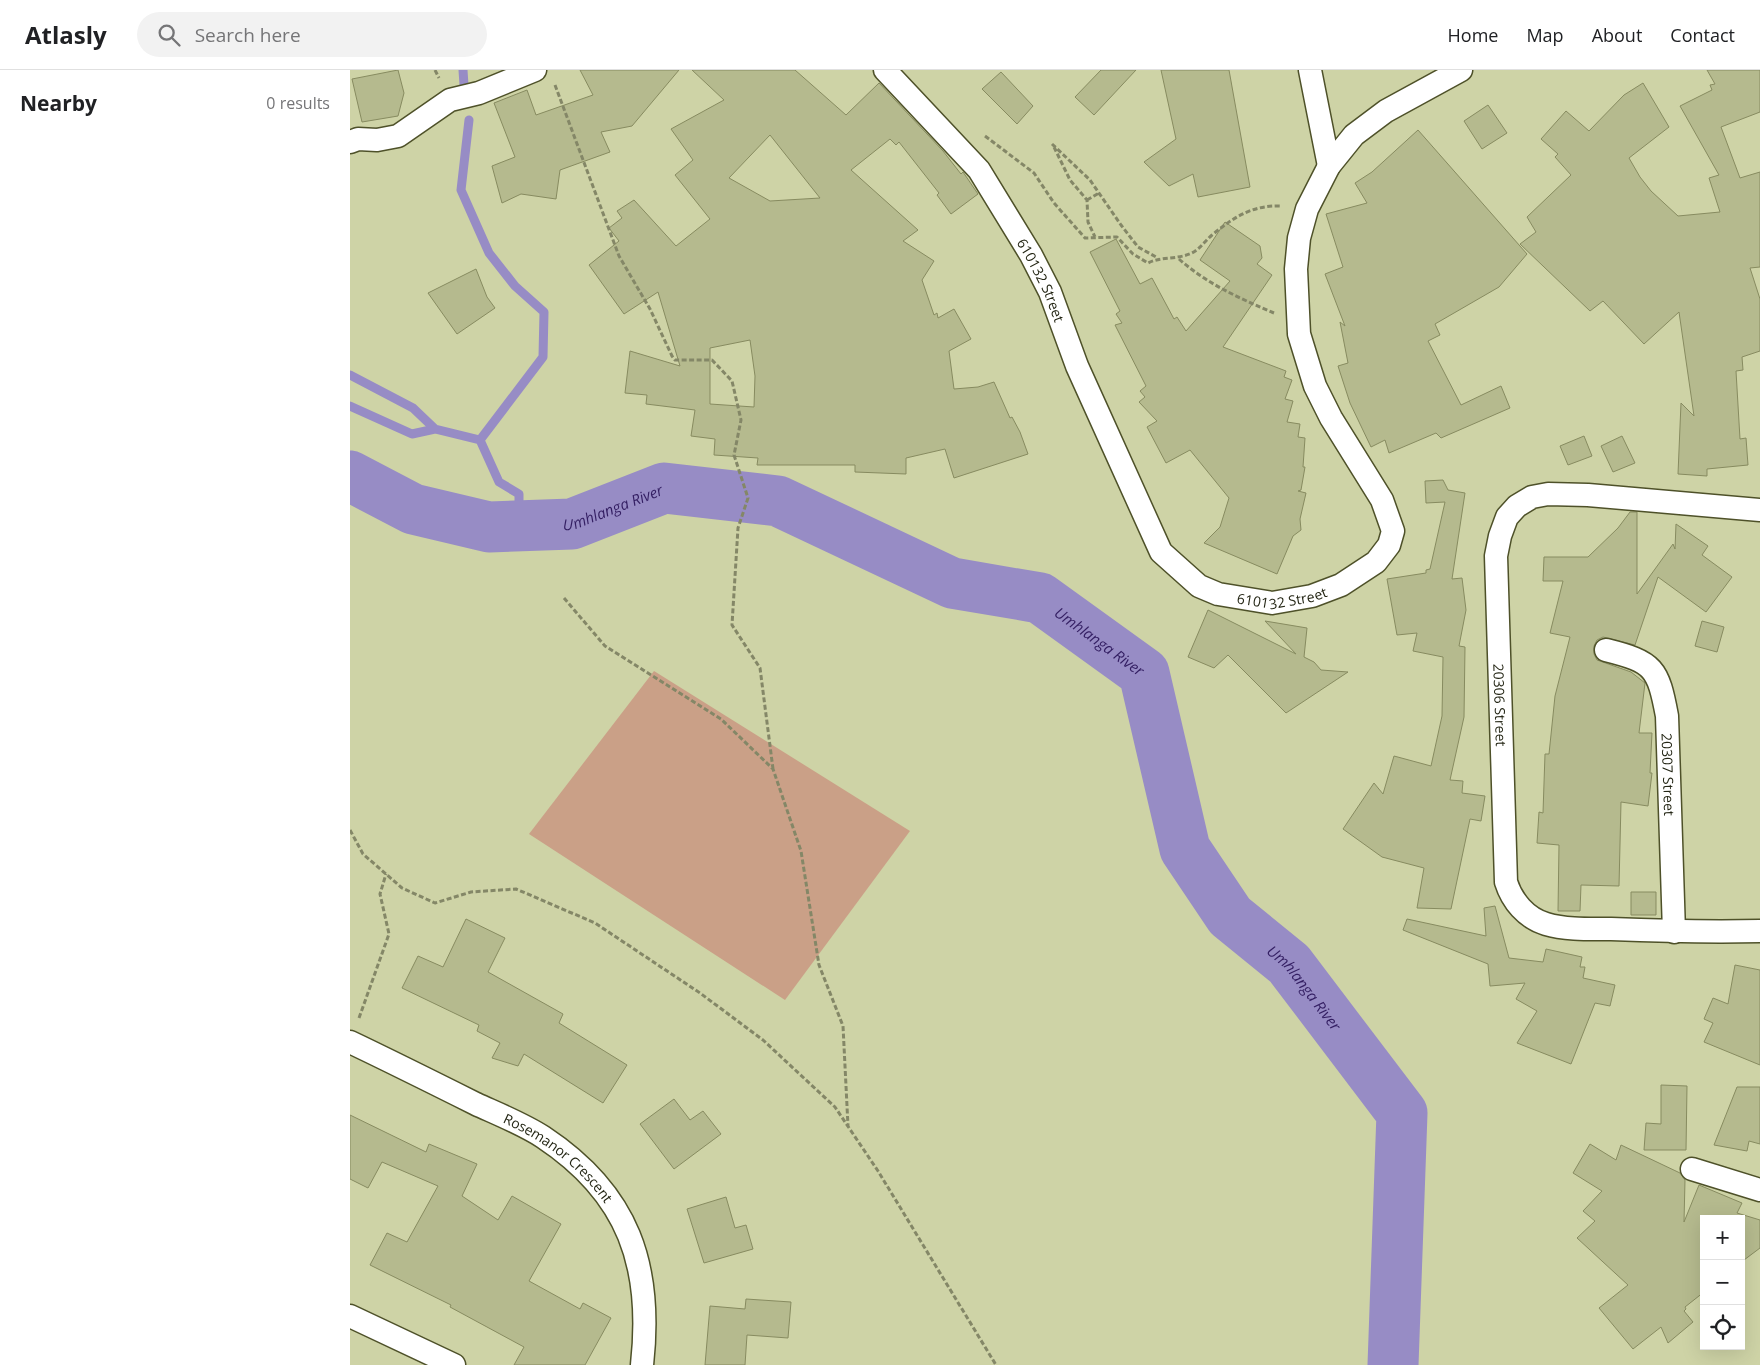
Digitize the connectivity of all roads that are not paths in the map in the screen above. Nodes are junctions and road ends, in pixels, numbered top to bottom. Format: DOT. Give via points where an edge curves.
graph roads {
  1 [pos="885,70"];
  2 [pos="1310,70"];
  3 [pos="1460,70"];
  4 [pos="544,75"];
  5 [pos="350,142"];
  6 [pos="1329,166"];
  7 [pos="1760,510"];
  8 [pos="1606,650"];
  9 [pos="1760,931"];
  10 [pos="1674,932"];
  11 [pos="350,1042"];
  12 [pos="1692,1169"];
  13 [pos="1760,1190"];
  14 [pos="350,1316"];
  15 [pos="454,1365"];
  16 [pos="642,1365"];
  1 -- 6 [label="street, 610132 Street" via="979,170 1050,292 1077,366 1161,552 1199,586 1218,594 1272,603 1312,596 1341,585 1376,562 1389,545 1393,531 1382,500 1315,386 1299,334 1296,269 1299,238 1307,209"];
  2 -- 6 [label="street"];
  3 -- 6 [label="street, 610132 Street" via="1386,111 1354,135"];
  4 -- 5 [label="street" via="507,82 450,100 398,136"];
  7 -- 10 [label="street, 20306 Street" via="1548,494 1532,497 1517,506 1507,518 1500,536 1496,556 1498,664 1506,882 1510,896 1526,913 1546,924"];
  8 -- 10 [label="street, 20307 Street" via="1634,657 1653,669 1662,688 1668,716"];
  9 -- 10 [label="street, 20306 Street"];
  11 -- 16 [label="street, Rosemanor Crescent" via="542,1136 577,1163 600,1187 621,1219 637,1253 644,1289 646,1328"];
  12 -- 13 [label="street"];
  14 -- 15 [label="street"];
}
